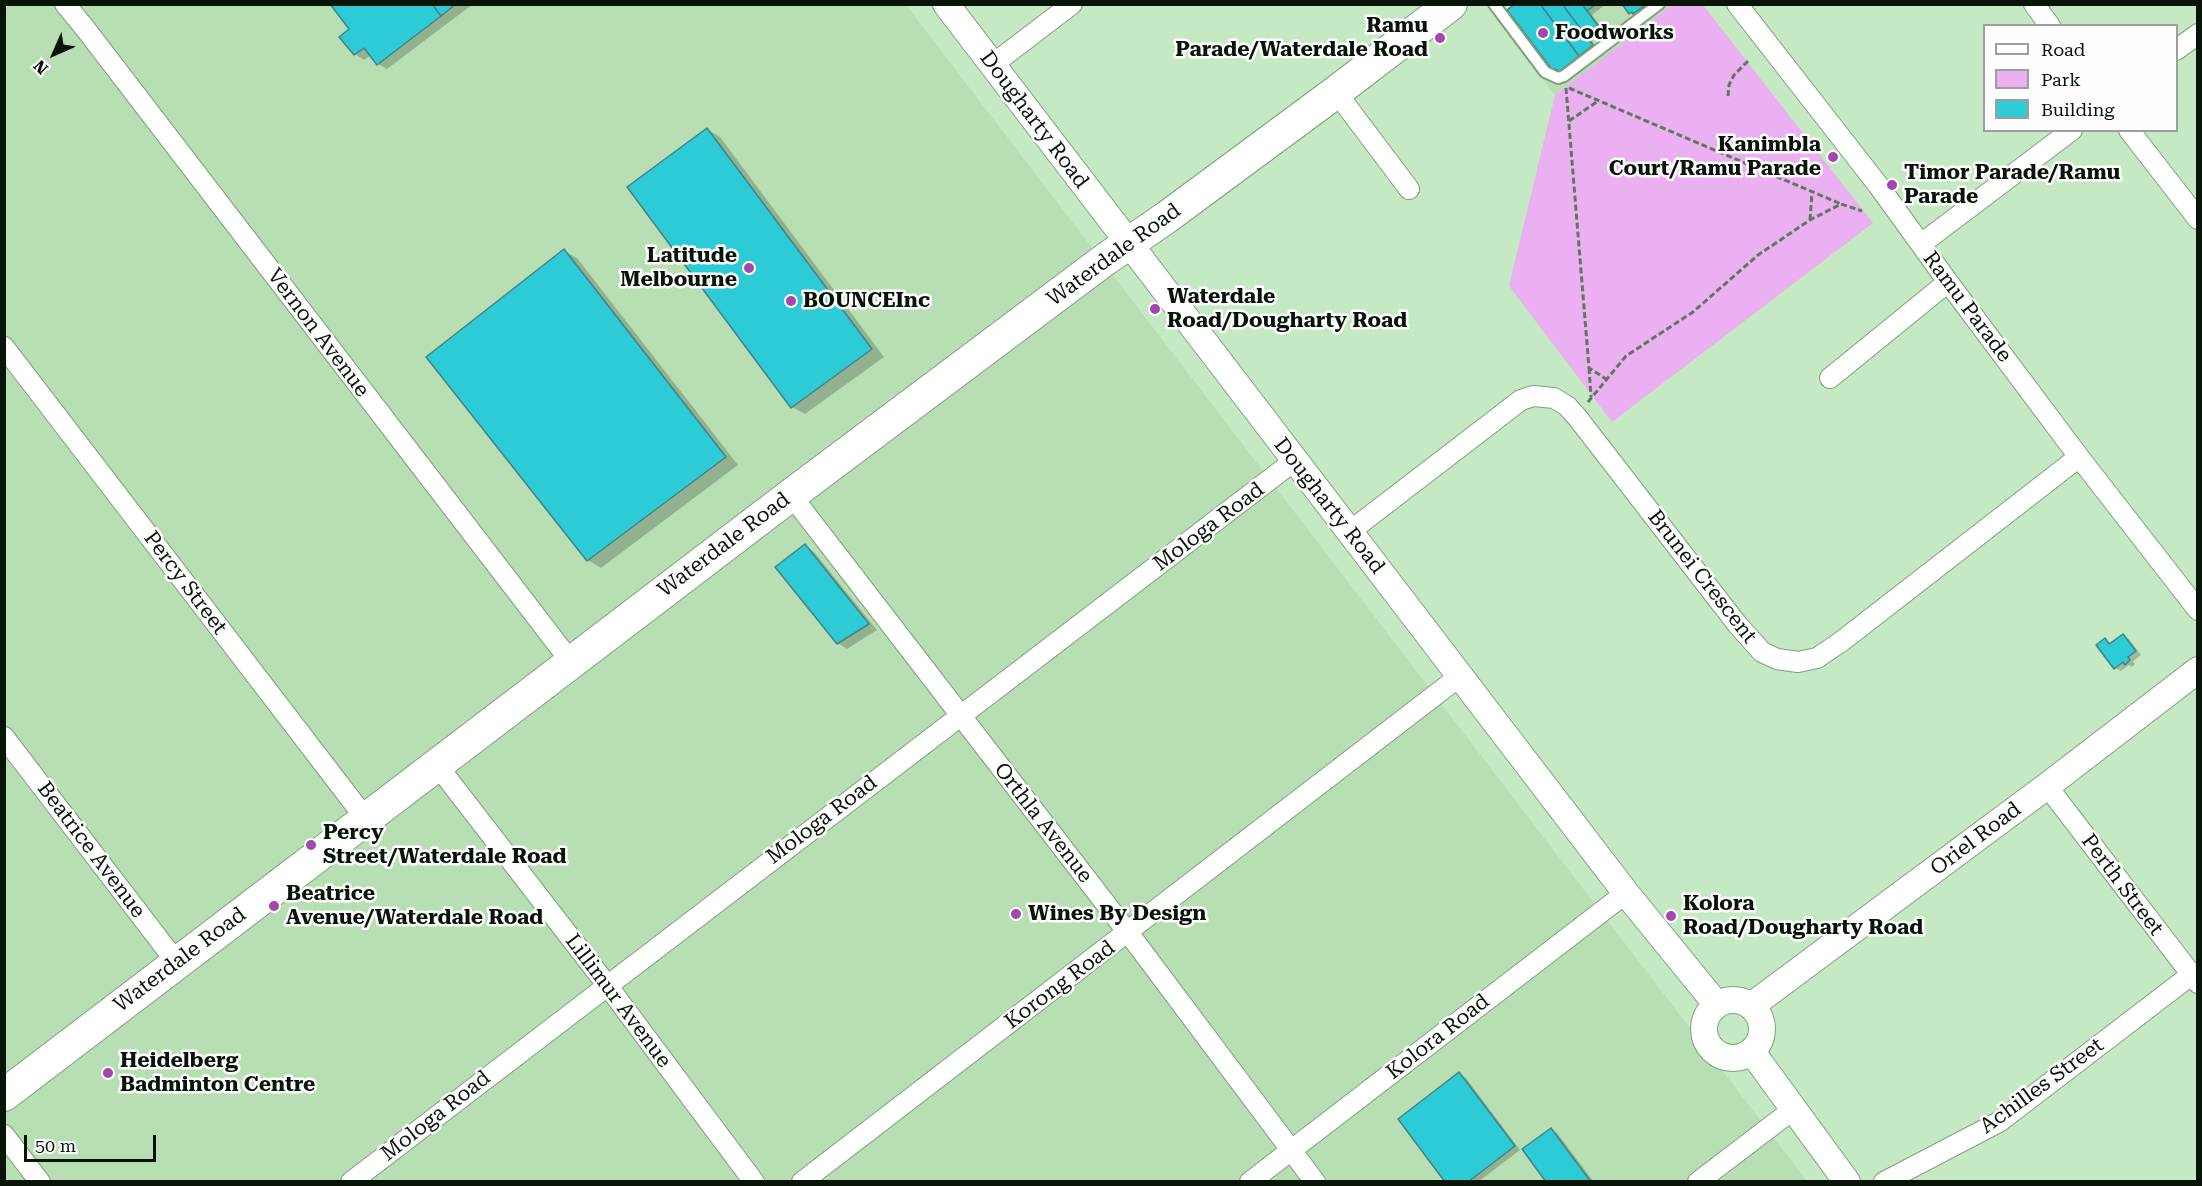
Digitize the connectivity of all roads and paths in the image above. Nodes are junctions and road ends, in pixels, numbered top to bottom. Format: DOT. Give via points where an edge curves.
graph roads {
  1 [pos="946,4"];
  2 [pos="1072,4"];
  3 [pos="1450,4"];
  4 [pos="1494,4"];
  5 [pos="1659,4"];
  6 [pos="1737,4"];
  7 [pos="2034,4"];
  8 [pos="67,5"];
  9 [pos="2049,24"];
  10 [pos="2198,34"];
  11 [pos="2178,49"];
  12 [pos="1748,61"];
  13 [pos="992,65"];
  14 [pos="1336,92"];
  15 [pos="1728,96"];
  16 [pos="1598,101"];
  17 [pos="1569,121"];
  18 [pos="2069,132"];
  19 [pos="2131,132"];
  20 [pos="1409,189"];
  21 [pos="1812,192"];
  22 [pos="1841,204"];
  23 [pos="1862,211"];
  24 [pos="2198,219"];
  25 [pos="1810,220"];
  26 [pos="1128,244"];
  27 [pos="1921,244"];
  28 [pos="1948,282"];
  29 [pos="4,347"];
  30 [pos="1589,368"];
  31 [pos="1830,378"];
  32 [pos="1606,379"];
  33 [pos="1591,398"];
  34 [pos="1577,417"];
  35 [pos="2079,458"];
  36 [pos="1294,461"];
  37 [pos="791,495"];
  38 [pos="1349,532"];
  39 [pos="2198,610"];
  40 [pos="571,662"];
  41 [pos="2198,670"];
  42 [pos="1460,676"];
  43 [pos="961,716"];
  44 [pos="4,736"];
  45 [pos="437,765"];
  46 [pos="2047,786"];
  47 [pos="366,819"];
  48 [pos="1626,892"];
  49 [pos="1128,933"];
  50 [pos="177,963"];
  51 [pos="2194,979"];
  52 [pos="607,985"];
  53 [pos="1717,1005"];
  54 [pos="1751,1006"];
  55 [pos="1752,1052"];
  56 [pos="4,1095"];
  57 [pos="1795,1108"];
  58 [pos="4,1135"];
  59 [pos="1292,1150"];
  60 [pos="40,1182"];
  61 [pos="351,1182"];
  62 [pos="754,1182"];
  63 [pos="802,1182"];
  64 [pos="1250,1182"];
  65 [pos="1316,1182"];
  66 [pos="1698,1182"];
  67 [pos="1847,1182"];
  68 [pos="1884,1182"];
  1 -- 13 [label="street, Dougharty Road"];
  2 -- 13 [label="street"];
  3 -- 14 [label="main road, Waterdale Road"];
  4 -- 5 [label="lane" via="1545,72 1558,78"];
  6 -- 27 [label="street, Ramu Parade"];
  7 -- 9 [label="street"];
  8 -- 40 [label="street, Vernon Avenue"];
  10 -- 11 [label="street"];
  12 -- 15 [label="path" via="1734,75"];
  13 -- 26 [label="street, Dougharty Road"];
  14 -- 20 [label="street"];
  14 -- 26 [label="main road, Waterdale Road"];
  16 -- 17 [label="path"];
  16 -- 17 [label="path" via="1565,86"];
  16 -- 21 [label="path"];
  17 -- 30 [label="path"];
  18 -- 27 [label="street"];
  19 -- 24 [label="street"];
  21 -- 22 [label="path"];
  21 -- 25 [label="path"];
  22 -- 23 [label="path"];
  22 -- 25 [label="path"];
  25 -- 32 [label="path" via="1758,255 1693,312 1626,356"];
  26 -- 36 [label="street, Dougharty Road"];
  26 -- 37 [label="main road, Waterdale Road"];
  27 -- 28 [label="street, Ramu Parade"];
  28 -- 31 [label="street"];
  28 -- 35 [label="street, Ramu Parade"];
  29 -- 47 [label="street, Percy Street"];
  30 -- 32 [label="path"];
  30 -- 33 [label="path"];
  32 -- 33 [label="path"];
  33 -- 34 [label="path"];
  34 -- 35 [label="street, Brunei Crescent" via="1761,652 1777,660 1798,662 1818,658 1842,641"];
  34 -- 38 [label="street, Brunei Crescent" via="1554,398 1533,396 1521,400"];
  35 -- 39 [label="street, Ramu Parade"];
  36 -- 38 [label="street, Dougharty Road"];
  36 -- 43 [label="street, Mologa Road"];
  37 -- 40 [label="main road, Waterdale Road"];
  37 -- 43 [label="street, Orthla Avenue"];
  38 -- 42 [label="street, Dougharty Road"];
  40 -- 45 [label="main road, Waterdale Road"];
  41 -- 46 [label="street, Oriel Road"];
  42 -- 48 [label="street, Dougharty Road"];
  42 -- 49 [label="street, Korong Road"];
  43 -- 49 [label="street, Orthla Avenue"];
  43 -- 52 [label="street, Mologa Road"];
  44 -- 50 [label="street, Beatrice Avenue"];
  45 -- 47 [label="main road, Waterdale Road"];
  45 -- 52 [label="street, Lillimur Avenue"];
  46 -- 51 [label="street, Perth Street"];
  46 -- 54 [label="street, Oriel Road"];
  47 -- 50 [label="main road, Waterdale Road"];
  48 -- 53 [label="street, Dougharty Road"];
  48 -- 59 [label="street, Kolora Road"];
  49 -- 59 [label="street, Orthla Avenue"];
  49 -- 63 [label="street, Korong Road"];
  50 -- 56 [label="main road, Waterdale Road"];
  51 -- 68 [label="street, Achilles Street" via="1999,1122"];
  52 -- 61 [label="street, Mologa Road"];
  52 -- 62 [label="street, Lillimur Avenue"];
  53 -- 54 [label="street" via="1736,1000"];
  53 -- 55 [label="street" via="1705,1022 1709,1045 1722,1056 1732,1058"];
  54 -- 55 [label="street" via="1763,1027 1762,1037"];
  55 -- 57 [label="street"];
  57 -- 66 [label="street"];
  57 -- 67 [label="street"];
  58 -- 60 [label="street"];
  59 -- 64 [label="street, Kolora Road"];
  59 -- 65 [label="street, Orthla Avenue"];
}
